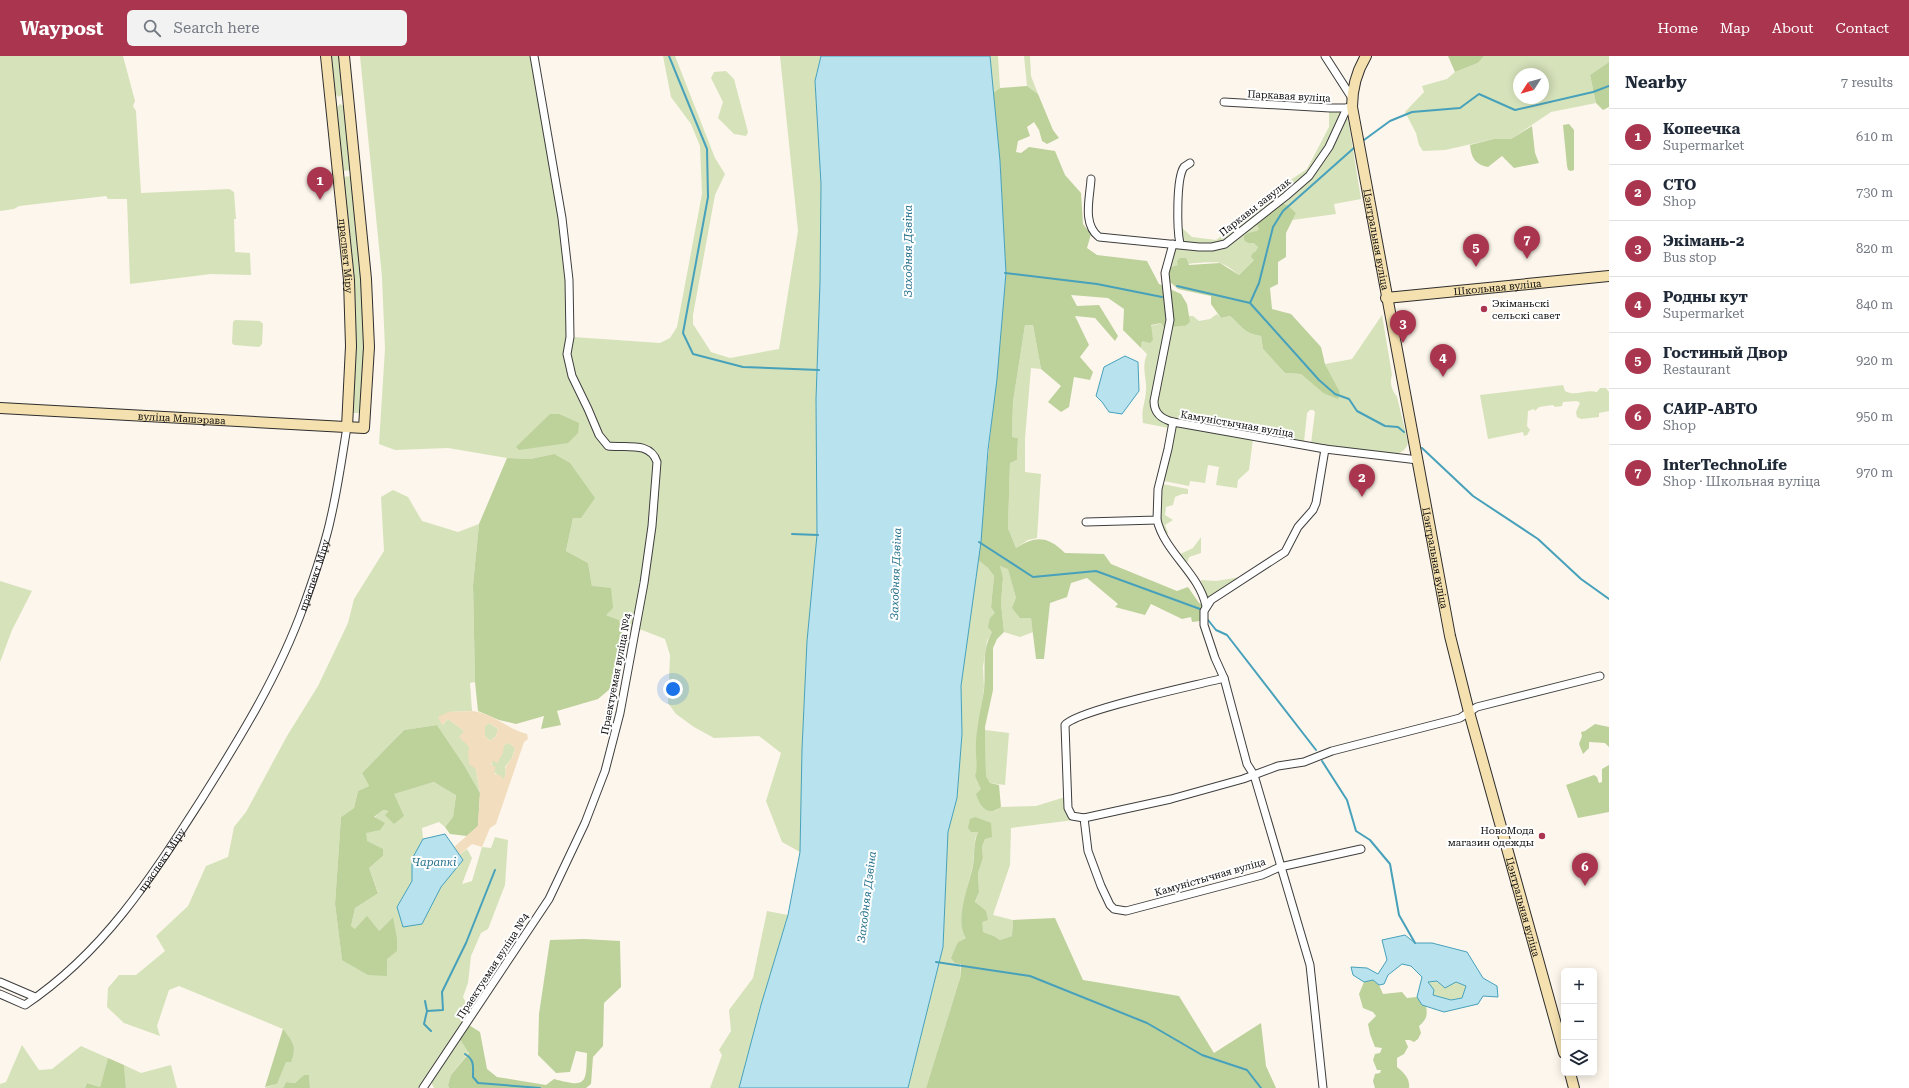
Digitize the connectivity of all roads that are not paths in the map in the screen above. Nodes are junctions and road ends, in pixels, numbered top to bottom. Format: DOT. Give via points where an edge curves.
graph roads {
  1 [pos="326,56"];
  2 [pos="344,56"];
  3 [pos="534,56"];
  4 [pos="1325,56"];
  5 [pos="1366,56"];
  6 [pos="348,100"];
  7 [pos="330,102"];
  8 [pos="1224,102"];
  9 [pos="1350,104"];
  10 [pos="1190,163"];
  11 [pos="1091,179"];
  12 [pos="1177,244"];
  13 [pos="1609,276"];
  14 [pos="1386,298"];
  15 [pos="0,408"];
  16 [pos="1172,422"];
  17 [pos="347,427"];
  18 [pos="364,428"];
  19 [pos="1325,449"];
  20 [pos="1418,460"];
  21 [pos="1157,520"];
  22 [pos="1086,522"];
  23 [pos="1206,606"];
  24 [pos="1600,676"];
  25 [pos="1224,678"];
  26 [pos="1470,712"];
  27 [pos="1254,775"];
  28 [pos="1084,818"];
  29 [pos="1361,849"];
  30 [pos="1280,867"];
  31 [pos="0,982"];
  32 [pos="0,994"];
  33 [pos="35,997"];
  34 [pos="1561,1042"];
  35 [pos="1571,1076"];
  36 [pos="424,1088"];
  37 [pos="1323,1088"];
  38 [pos="1574,1088"];
  1 -- 7 [label="street, праспект Міру"];
  2 -- 6 [label="street, праспект Міру"];
  3 -- 36 [label="street, Праектуемая вуліца №4" via="565,241 569,280 570,337 567,354 572,376 599,435 608,446 642,447 655,455 657,462 652,526 620,713 605,771 585,823 549,899"];
  4 -- 9 [label="street, Паркавая вуліца"];
  5 -- 9 [label="street, Цэнтральная вуліца" via="1355,81"];
  6 -- 7 [label="street"];
  6 -- 18 [label="street, праспект Міру" via="366,279 369,347"];
  7 -- 17 [label="street, праспект Міру" via="349,280 351,346"];
  8 -- 9 [label="street, Паркавая вуліца"];
  9 -- 12 [label="street, Паркавы завулак" via="1315,169 1286,196 1225,244 1212,247"];
  9 -- 14 [label="street, Цэнтральная вуліца"];
  10 -- 12 [label="street" via="1184,167 1180,178"];
  11 -- 12 [label="street, Паркавы завулак" via="1088,222 1093,232 1104,238"];
  12 -- 16 [label="street" via="1165,273 1170,328 1154,401 1159,416"];
  13 -- 14 [label="street, Школьная вуліца"];
  14 -- 20 [label="street, Цэнтральная вуліца"];
  15 -- 17 [label="street, вуліца Машэрава"];
  16 -- 19 [label="street, Камуністычная вуліца"];
  16 -- 21 [label="street, Камуністычная вуліца" via="1158,489"];
  17 -- 18 [label="street, вуліца Машэрава"];
  17 -- 33 [label="street, праспект Міру" via="331,518 306,599 276,672 254,713 166,856 136,898 94,947"];
  19 -- 20 [label="street, Камуністычная вуліца"];
  19 -- 23 [label="street" via="1316,503 1298,527 1285,552 1215,597"];
  20 -- 26 [label="street, Цэнтральная вуліца" via="1450,636"];
  21 -- 22 [label="street"];
  21 -- 23 [label="street" via="1163,538 1200,590"];
  23 -- 25 [label="street, Камуністычная вуліца" via="1204,624"];
  24 -- 26 [label="street" via="1477,707"];
  25 -- 27 [label="street, Камуністычная вуліца" via="1248,764"];
  25 -- 28 [label="street" via="1126,702 1075,718 1067,723 1064,728 1068,808 1072,816"];
  26 -- 27 [label="street" via="1460,718 1332,751"];
  26 -- 34 [label="street, Цэнтральная вуліца"];
  27 -- 28 [label="street" via="1171,799"];
  27 -- 30 [label="street, Камуністычная вуліца"];
  28 -- 30 [label="street, Камуністычная вуліца" via="1088,851 1101,886 1110,905 1121,911 1262,875"];
  29 -- 30 [label="street"];
  30 -- 37 [label="street" via="1310,965"];
  31 -- 33 [label="street"];
  32 -- 33 [label="street, праспект Міру" via="25,1005"];
  35 -- 38 [label="street"];
}
